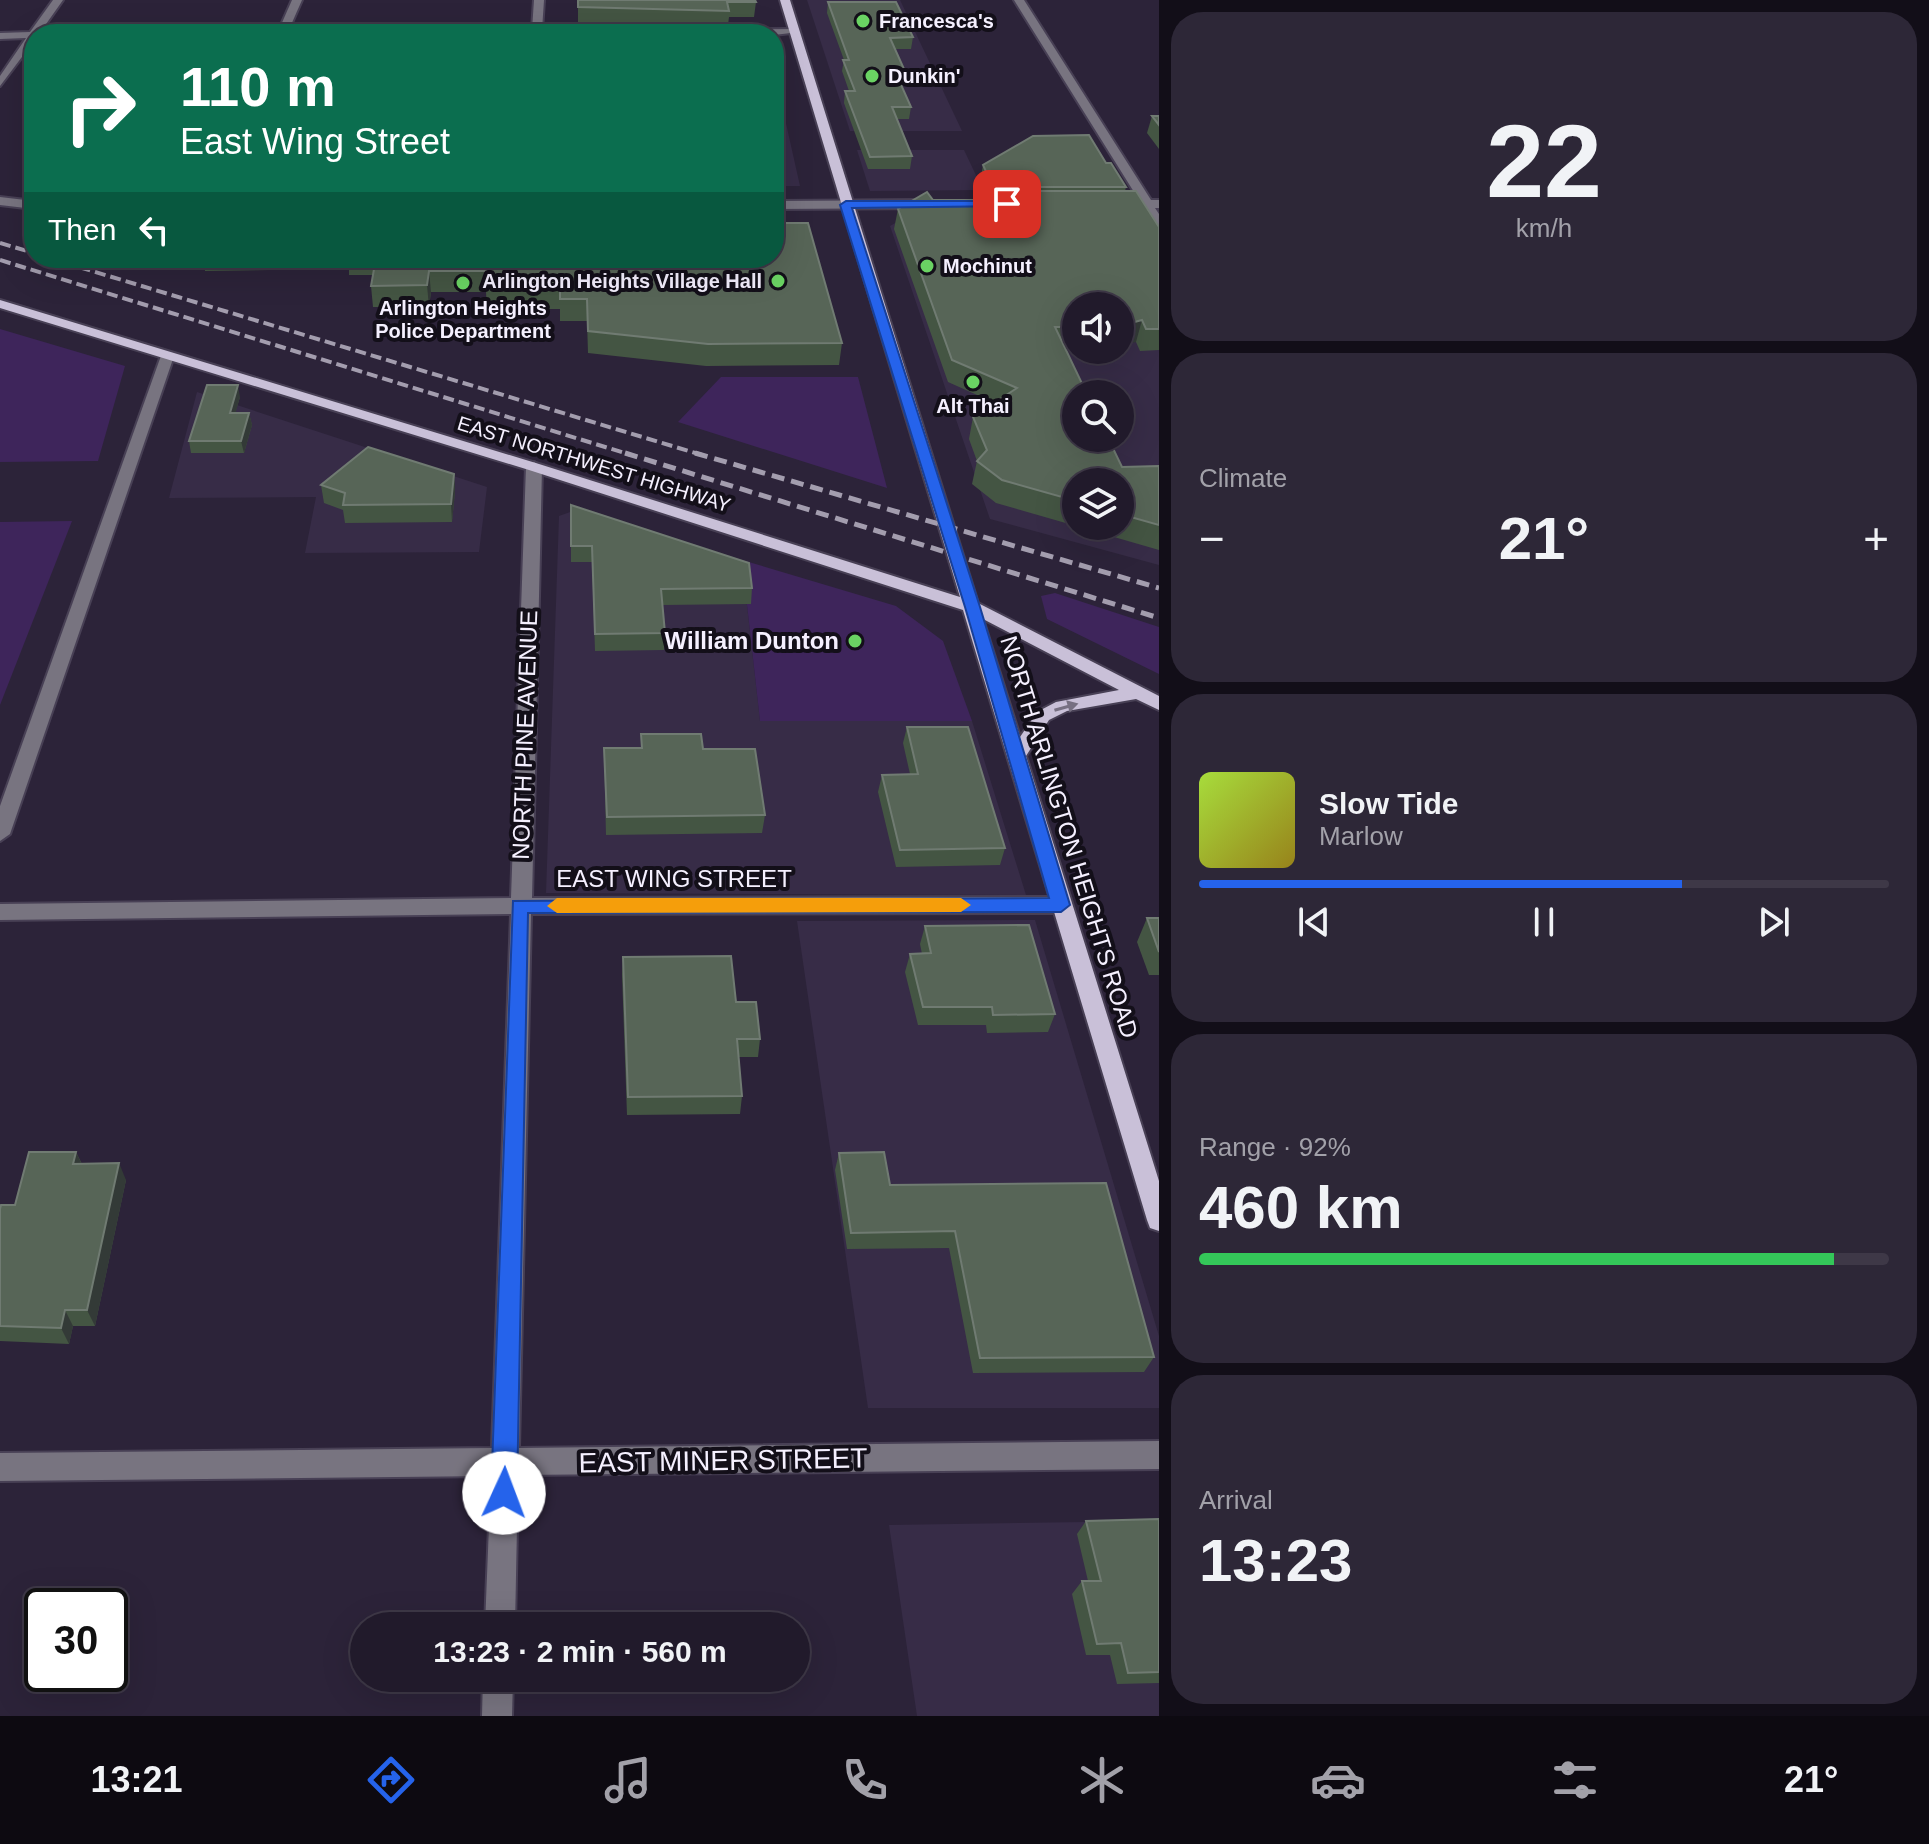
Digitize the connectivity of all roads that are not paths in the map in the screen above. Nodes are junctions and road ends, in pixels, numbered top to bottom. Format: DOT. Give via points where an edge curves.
graph roads {
  1 [pos="58,0"];
  2 [pos="297,0"];
  3 [pos="539,0"];
  4 [pos="785,0"];
  5 [pos="1019,0"];
  6 [pos="42,24"];
  7 [pos="286,24"];
  8 [pos="538,24"];
  9 [pos="784,32"];
  10 [pos="794,32"];
  11 [pos="24,35"];
  12 [pos="0,36"];
  13 [pos="24,49"];
  14 [pos="0,83"];
  15 [pos="0,201"];
  16 [pos="24,204"];
  17 [pos="947,204"];
  18 [pos="1101,204"];
  19 [pos="1153,204"];
  20 [pos="784,205"];
  21 [pos="846,205"];
  22 [pos="1159,223"];
  23 [pos="0,304"];
  24 [pos="167,356"];
  25 [pos="534,467"];
  26 [pos="973,607"];
  27 [pos="1138,693"];
  28 [pos="1159,704"];
  29 [pos="1016,757"];
  30 [pos="0,834"];
  31 [pos="1061,905"];
  32 [pos="519,906"];
  33 [pos="0,912"];
  34 [pos="1159,1220"];
  35 [pos="1159,1455"];
  36 [pos="505,1462"];
  37 [pos="0,1467"];
  38 [pos="500,1612"];
  39 [pos="498,1692"];
  40 [pos="497,1716"];
  1 -- 6 [label="street"];
  2 -- 7 [label="street"];
  3 -- 8 [label="street"];
  4 -- 10 [label="main road, NORTH ARLINGTON HEIGHTS ROAD"];
  5 -- 19 [label="street"];
  9 -- 10 [label="street"];
  10 -- 21 [label="main road, NORTH ARLINGTON HEIGHTS ROAD"];
  11 -- 12 [label="street"];
  13 -- 14 [label="street"];
  15 -- 16 [label="street"];
  17 -- 21 [label="street"];
  18 -- 19 [label="street"];
  19 -- 22 [label="street"];
  20 -- 21 [label="street"];
  21 -- 26 [label="main road, NORTH ARLINGTON HEIGHTS ROAD"];
  23 -- 24 [label="main road, EAST NORTHWEST HIGHWAY"];
  24 -- 25 [label="main road, EAST NORTHWEST HIGHWAY"];
  24 -- 30 [label="street"];
  25 -- 26 [label="main road, EAST NORTHWEST HIGHWAY"];
  25 -- 32 [label="street, NORTH PINE AVENUE"];
  26 -- 27 [label="main road, EAST NORTHWEST HIGHWAY"];
  26 -- 29 [label="main road, NORTH ARLINGTON HEIGHTS ROAD"];
  27 -- 28 [label="main road, EAST NORTHWEST HIGHWAY"];
  29 -- 27 [label="main road, one-way" via="1043,716 1062,706"];
  29 -- 31 [label="main road, NORTH ARLINGTON HEIGHTS ROAD"];
  31 -- 32 [label="street, EAST WING STREET"];
  31 -- 34 [label="main road, NORTH ARLINGTON HEIGHTS ROAD"];
  32 -- 33 [label="street, EAST WING STREET"];
  32 -- 36 [label="street, NORTH PINE AVENUE"];
  35 -- 36 [label="street, EAST MINER STREET"];
  36 -- 37 [label="street, EAST MINER STREET"];
  36 -- 38 [label="street, NORTH PINE AVENUE"];
  39 -- 40 [label="street"];
}
